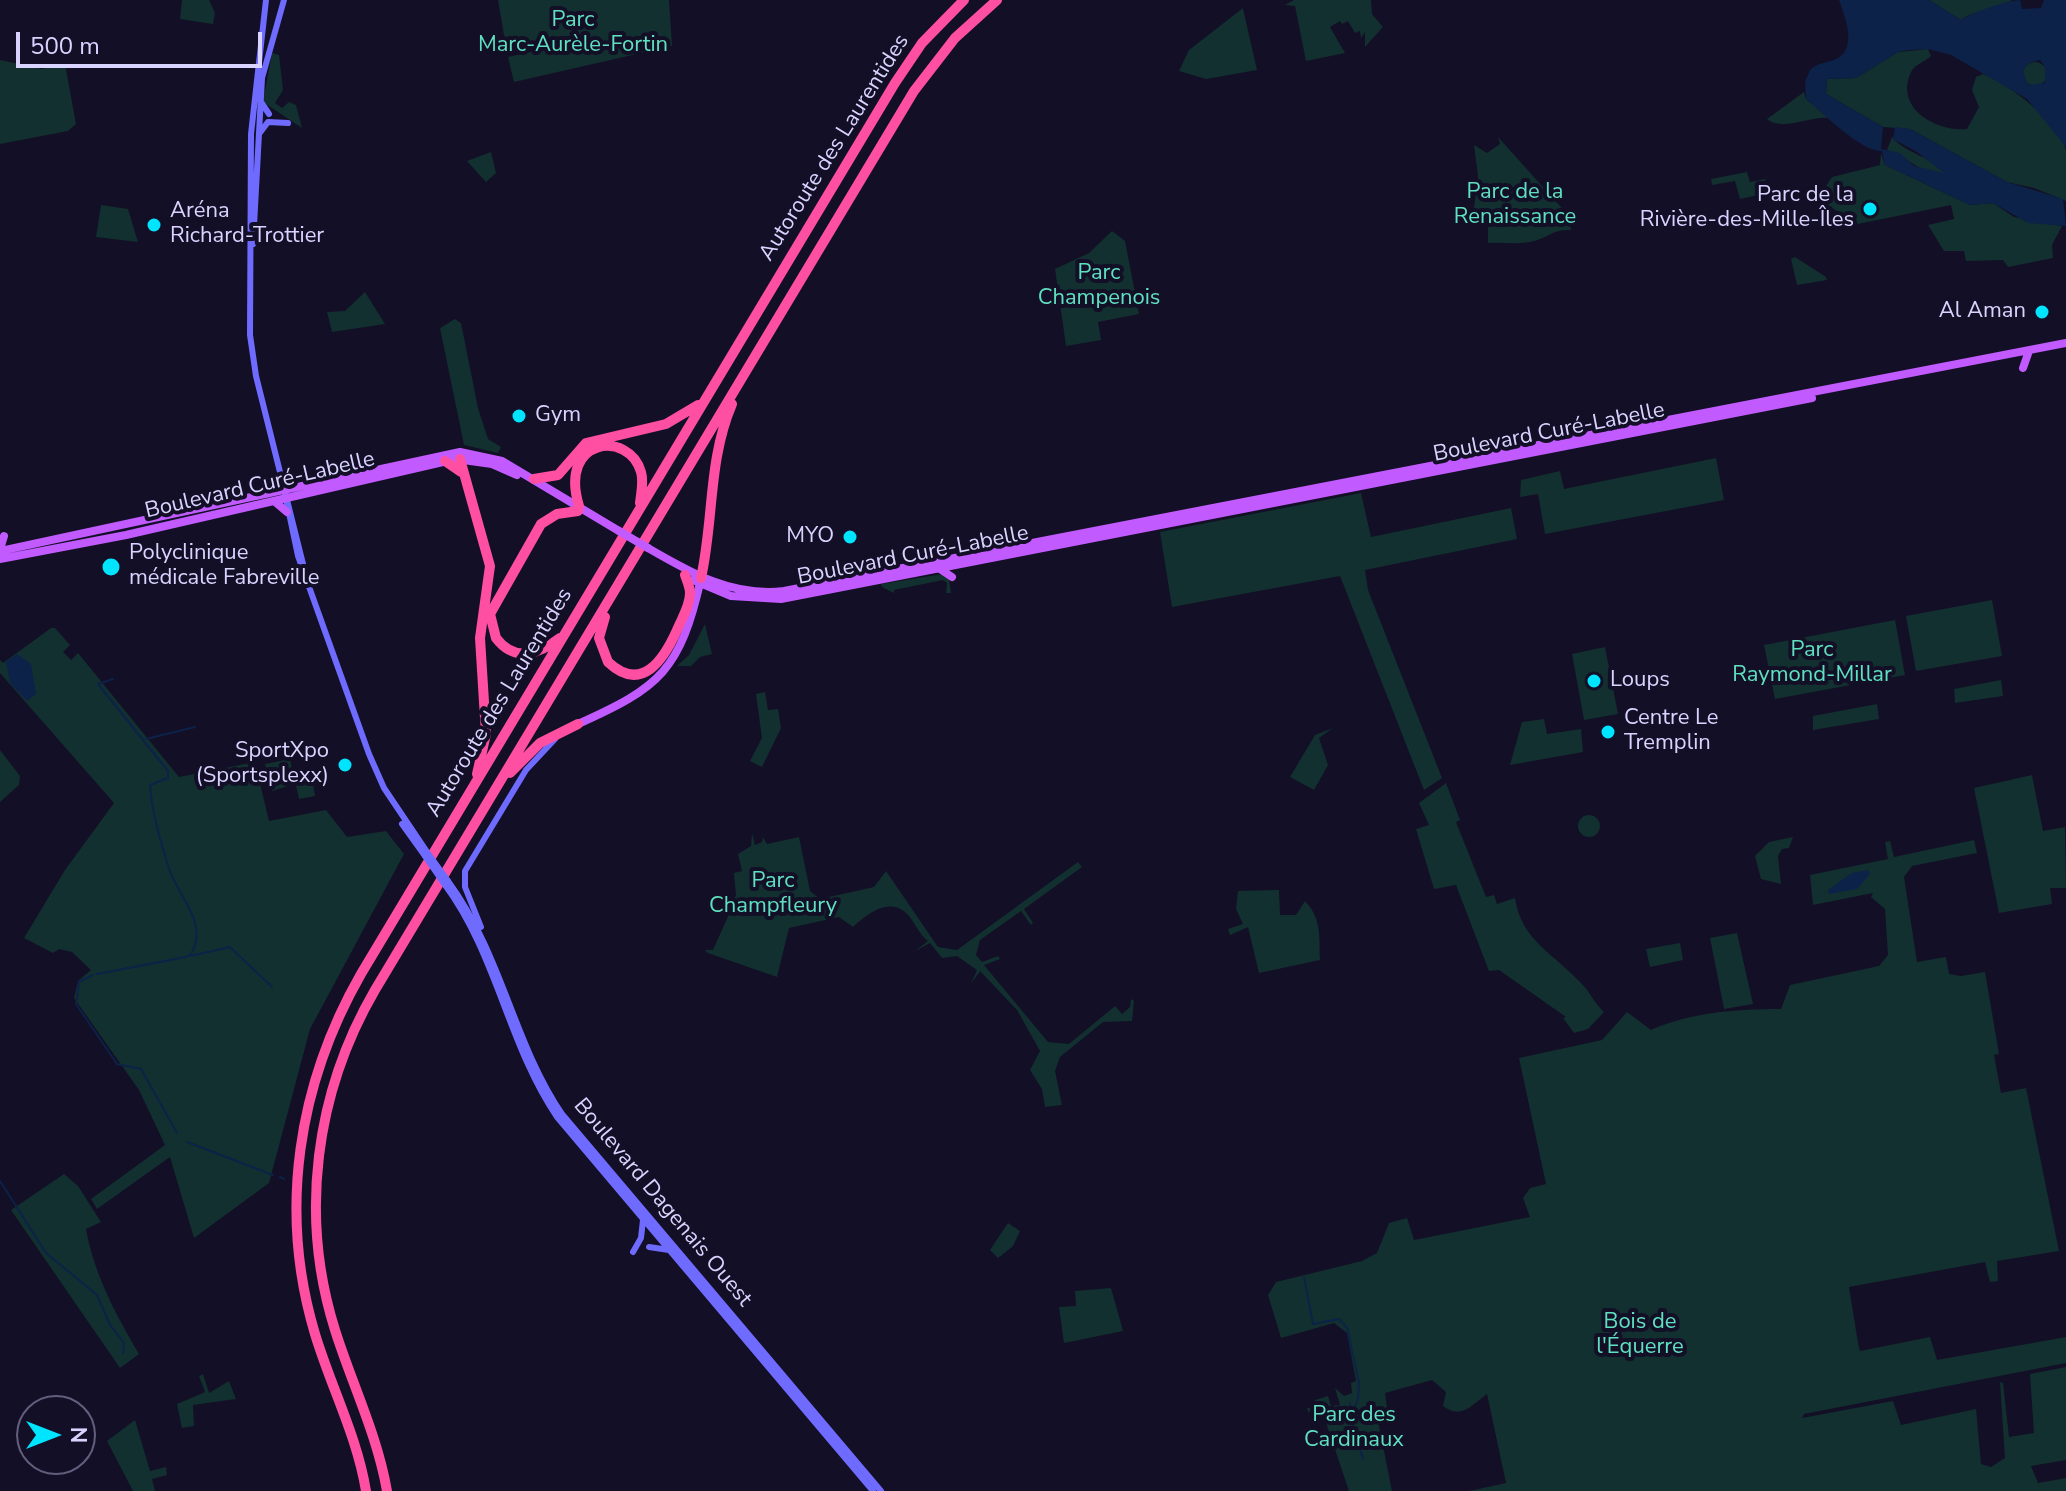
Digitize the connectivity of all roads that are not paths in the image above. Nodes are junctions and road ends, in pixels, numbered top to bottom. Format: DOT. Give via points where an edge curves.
graph roads {
  1 [pos="266,0"];
  2 [pos="284,0"];
  3 [pos="964,0"];
  4 [pos="997,0"];
  5 [pos="259,99"];
  6 [pos="269,114"];
  7 [pos="288,123"];
  8 [pos="257,137"];
  9 [pos="250,255"];
  10 [pos="2066,343"];
  11 [pos="2029,351"];
  12 [pos="749,366"];
  13 [pos="2023,368"];
  14 [pos="1863,384"];
  15 [pos="706,399"];
  16 [pos="460,459"];
  17 [pos="445,461"];
  18 [pos="461,472"];
  19 [pos="534,479"];
  20 [pos="286,495"];
  21 [pos="273,501"];
  22 [pos="578,509"];
  23 [pos="640,509"];
  24 [pos="287,512"];
  25 [pos="4,536"];
  26 [pos="0,550"];
  27 [pos="647,550"];
  28 [pos="0,559"];
  29 [pos="303,564"];
  30 [pos="963,565"];
  31 [pos="940,569"];
  32 [pos="624,574"];
  33 [pos="685,575"];
  34 [pos="700,581"];
  35 [pos="716,591"];
  36 [pos="696,601"];
  37 [pos="565,634"];
  38 [pos="578,724"];
  39 [pos="473,788"];
  40 [pos="483,810"];
  41 [pos="452,890"];
  42 [pos="483,935"];
  43 [pos="643,1220"];
  44 [pos="649,1247"];
  45 [pos="669,1250"];
  46 [pos="633,1252"];
  47 [pos="366,1491"];
  48 [pos="390,1491"];
  49 [pos="873,1491"];
  50 [pos="881,1491"];
  1 -- 9 [label="main road, Boulevard Dagenais Ouest" via="252,119"];
  2 -- 5 [label="main road, Boulevard Dagenais Ouest"];
  3 -- 15 [label="highway, Autoroute des Laurentides" via="903,69"];
  4 -- 12 [label="highway, Autoroute des Laurentides" via="922,78"];
  5 -- 6 [label="main road"];
  5 -- 8 [label="main road, Boulevard Dagenais Ouest"];
  7 -- 8 [label="main road" via="268,122"];
  8 -- 9 [label="main road, Boulevard Dagenais Ouest"];
  9 -- 20 [label="main road, Boulevard Dagenais Ouest" via="252,353"];
  10 -- 11 [label="main road, Boulevard Curé-Labelle"];
  11 -- 13 [label="main road"];
  11 -- 14 [label="main road, Boulevard Curé-Labelle"];
  12 -- 32 [label="highway, Autoroute des Laurentides"];
  12 -- 34 [label="highway" via="717,445"];
  14 -- 30 [label="main road, Boulevard Curé-Labelle" via="1711,420"];
  14 -- 34 [label="main road, Boulevard Curé-Labelle" via="789,590 744,591"];
  15 -- 19 [label="highway" via="670,423 586,443 558,475"];
  15 -- 23 [label="highway, Autoroute des Laurentides"];
  16 -- 17 [label="main road, Boulevard Curé-Labelle"];
  16 -- 18 [label="highway"];
  16 -- 22 [label="main road, Boulevard Curé-Labelle" via="506,469"];
  17 -- 18 [label="highway"];
  17 -- 20 [label="main road, Boulevard Curé-Labelle"];
  18 -- 39 [label="highway" via="490,566 480,638 486,734"];
  19 -- 20 [label="main road, Boulevard Curé-Labelle" via="493,457 457,452"];
  19 -- 22 [label="main road, Boulevard Curé-Labelle"];
  20 -- 21 [label="main road, Boulevard Curé-Labelle"];
  20 -- 24 [label="main road, Boulevard Dagenais Ouest"];
  20 -- 26 [label="main road, Boulevard Curé-Labelle"];
  20 -- 29 [label="main road, Boulevard Dagenais Ouest"];
  21 -- 24 [label="main road"];
  21 -- 28 [label="main road, Boulevard Curé-Labelle"];
  22 -- 23 [label="highway" via="576,465 589,452 609,446 625,451 638,465"];
  22 -- 27 [label="main road, Boulevard Curé-Labelle, bridge"];
  22 -- 37 [label="highway" via="541,524 490,617 497,640 518,654 539,652"];
  23 -- 37 [label="highway, Autoroute des Laurentides"];
  24 -- 29 [label="main road, Boulevard Dagenais Ouest"];
  25 -- 26 [label="main road"];
  27 -- 33 [label="main road, Boulevard Curé-Labelle"];
  27 -- 34 [label="main road, Boulevard Curé-Labelle"];
  29 -- 41 [label="main road, Boulevard Dagenais Ouest, bridge" via="394,812"];
  30 -- 31 [label="main road, Boulevard Curé-Labelle"];
  30 -- 31 [label="main road" via="954,577"];
  31 -- 35 [label="main road, Boulevard Curé-Labelle" via="778,600"];
  32 -- 33 [label="highway" via="599,638 608,662 632,673 651,669 666,655 689,599"];
  32 -- 40 [label="highway, Autoroute des Laurentides"];
  33 -- 34 [label="main road, Boulevard Curé-Labelle"];
  34 -- 35 [label="main road, Boulevard Curé-Labelle"];
  34 -- 36 [label="main road"];
  35 -- 36 [label="main road"];
  36 -- 38 [label="main road" via="679,645 654,683 634,699"];
  37 -- 39 [label="highway, Autoroute des Laurentides"];
  38 -- 40 [label="highway" via="526,755"];
  38 -- 42 [label="main road" via="531,763 467,868 464,885"];
  39 -- 47 [label="highway, Autoroute des Laurentides" via="338,1017 316,1075 301,1141 296,1210 303,1286"];
  40 -- 48 [label="highway, Autoroute des Laurentides" via="360,1017 323,1124 316,1198 320,1269 333,1326"];
  41 -- 42 [label="main road, Boulevard Dagenais Ouest"];
  41 -- 43 [label="main road, Boulevard Dagenais Ouest" via="481,943 547,1102"];
  42 -- 50 [label="main road, Boulevard Dagenais Ouest" via="539,1072 562,1114"];
  43 -- 45 [label="main road, Boulevard Dagenais Ouest"];
  43 -- 46 [label="main road"];
  44 -- 45 [label="main road"];
  45 -- 49 [label="main road, Boulevard Dagenais Ouest"];
}
